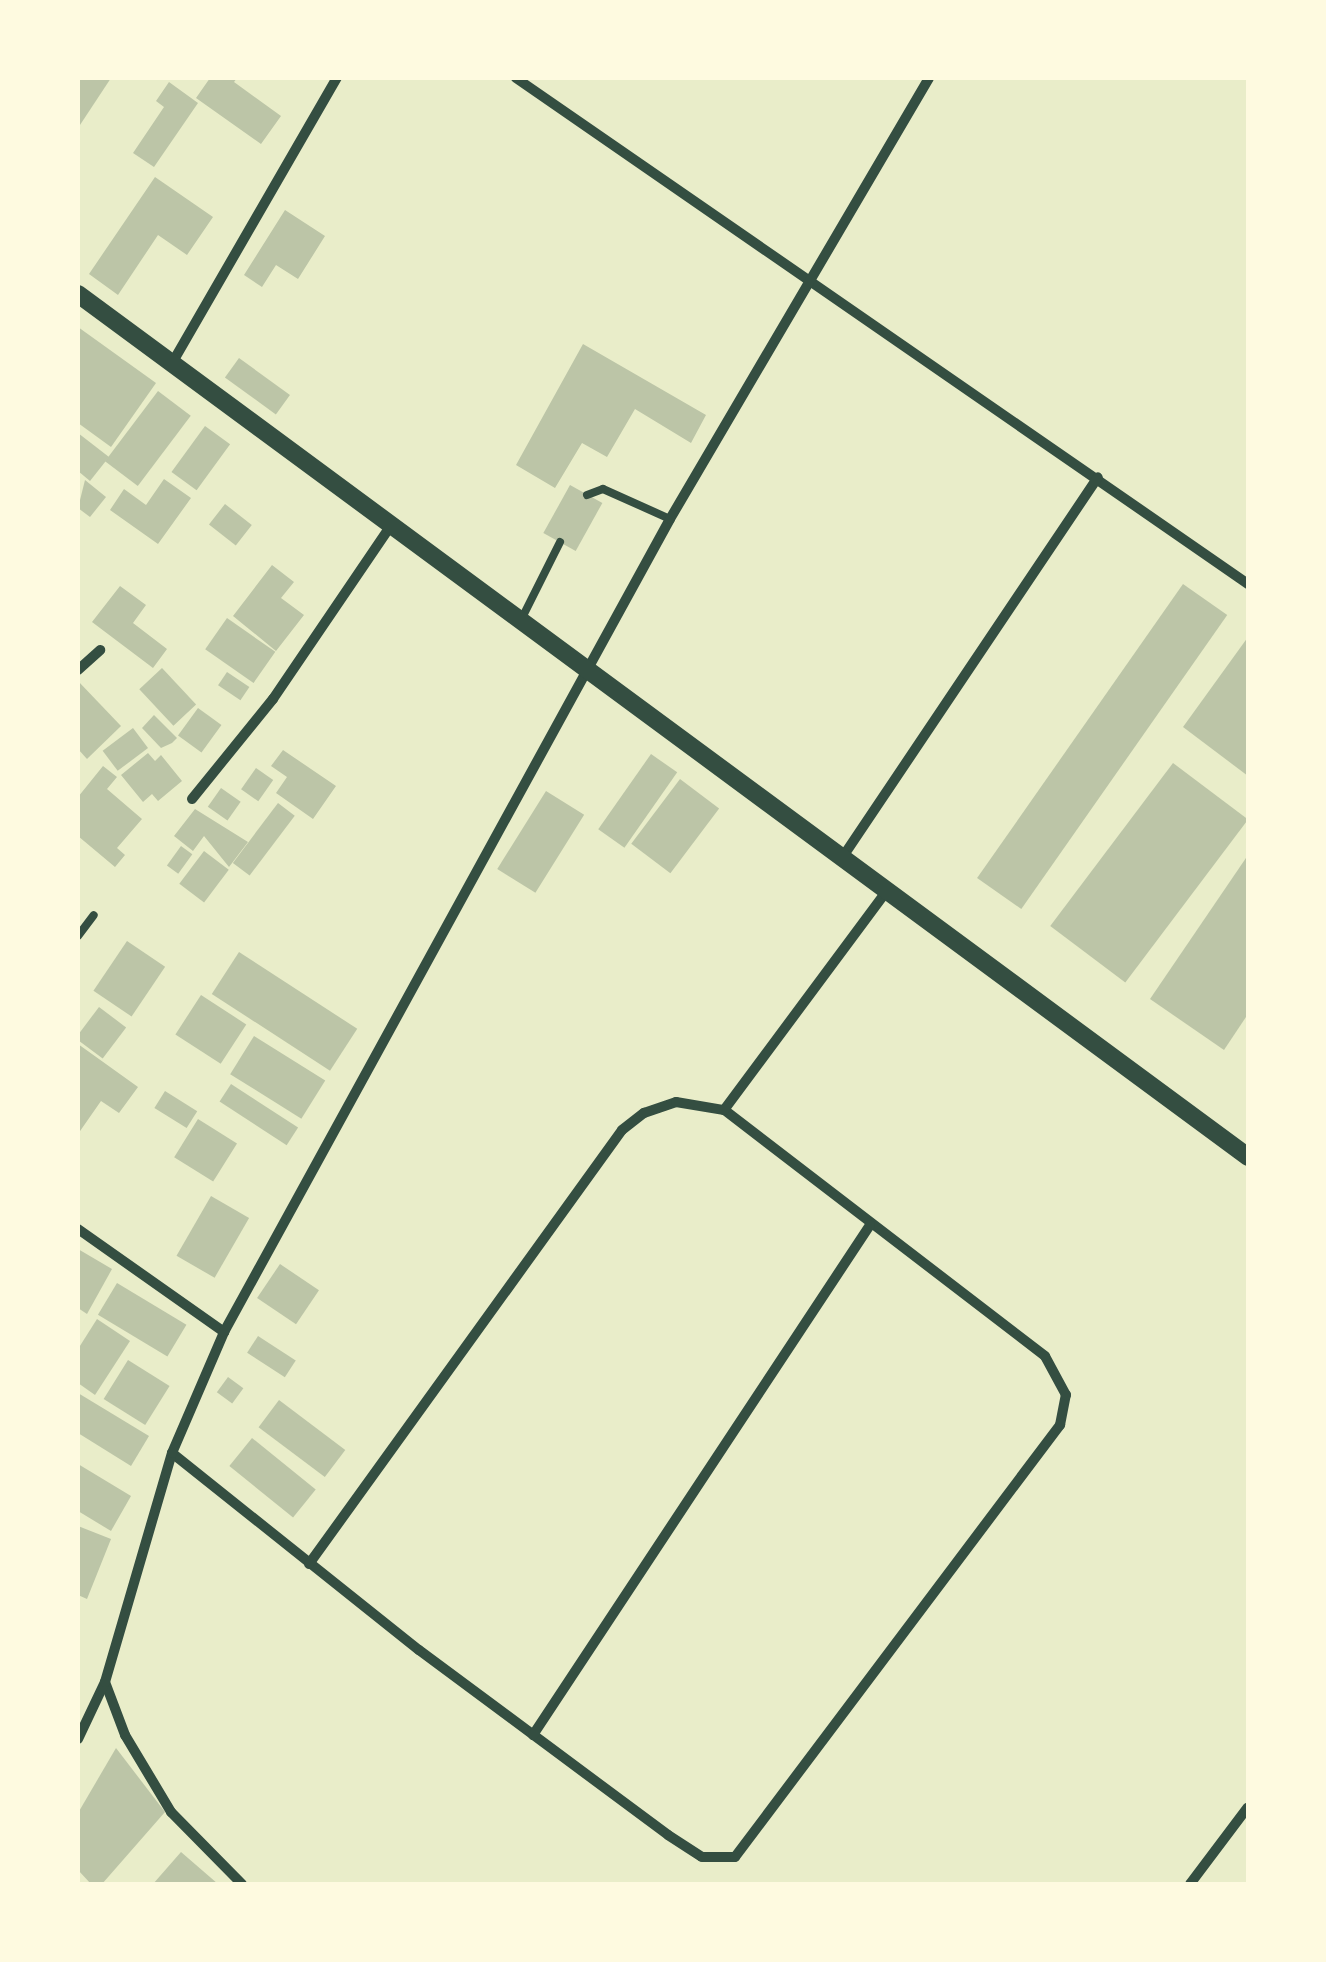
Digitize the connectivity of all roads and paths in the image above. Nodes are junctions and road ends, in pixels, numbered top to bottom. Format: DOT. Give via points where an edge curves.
graph roads {
  1 [pos="337,78"];
  2 [pos="516,78"];
  3 [pos="929,78"];
  4 [pos="808,277"];
  5 [pos="78,294"];
  6 [pos="170,366"];
  7 [pos="1098,478"];
  8 [pos="587,495"];
  9 [pos="670,519"];
  10 [pos="392,524"];
  11 [pos="560,542"];
  12 [pos="1248,584"];
  13 [pos="522,618"];
  14 [pos="100,650"];
  15 [pos="78,670"];
  16 [pos="590,674"];
  17 [pos="192,800"];
  18 [pos="844,855"];
  19 [pos="889,888"];
  20 [pos="94,915"];
  21 [pos="78,936"];
  22 [pos="724,1110"];
  23 [pos="1248,1157"];
  24 [pos="870,1226"];
  25 [pos="78,1229"];
  26 [pos="224,1332"];
  27 [pos="172,1454"];
  28 [pos="309,1564"];
  29 [pos="105,1682"];
  30 [pos="533,1735"];
  31 [pos="78,1738"];
  32 [pos="1248,1807"];
  33 [pos="242,1884"];
  34 [pos="1190,1884"];
  1 -- 6 [label="street"];
  2 -- 4 [label="street"];
  3 -- 4 [label="street"];
  4 -- 7 [label="street"];
  4 -- 9 [label="street"];
  5 -- 6 [label="street"];
  6 -- 10 [label="street"];
  7 -- 12 [label="street"];
  7 -- 18 [label="street"];
  8 -- 9 [label="lane" via="603,489"];
  9 -- 16 [label="street"];
  10 -- 13 [label="street"];
  10 -- 17 [label="street" via="274,699"];
  11 -- 13 [label="lane"];
  13 -- 16 [label="street"];
  14 -- 15 [label="street"];
  16 -- 18 [label="street"];
  16 -- 26 [label="street"];
  18 -- 19 [label="street"];
  19 -- 22 [label="street"];
  19 -- 23 [label="street"];
  20 -- 21 [label="lane"];
  22 -- 24 [label="street"];
  22 -- 28 [label="street" via="676,1102 622,1130"];
  24 -- 30 [label="street"];
  24 -- 30 [label="street" via="1056,1367 1066,1395 1060,1425 735,1858 702,1857"];
  25 -- 26 [label="street"];
  26 -- 27 [label="street"];
  27 -- 28 [label="street"];
  27 -- 29 [label="street"];
  28 -- 30 [label="street"];
  29 -- 31 [label="street"];
  29 -- 33 [label="street" via="125,1735 170,1812"];
  32 -- 34 [label="street"];
}
